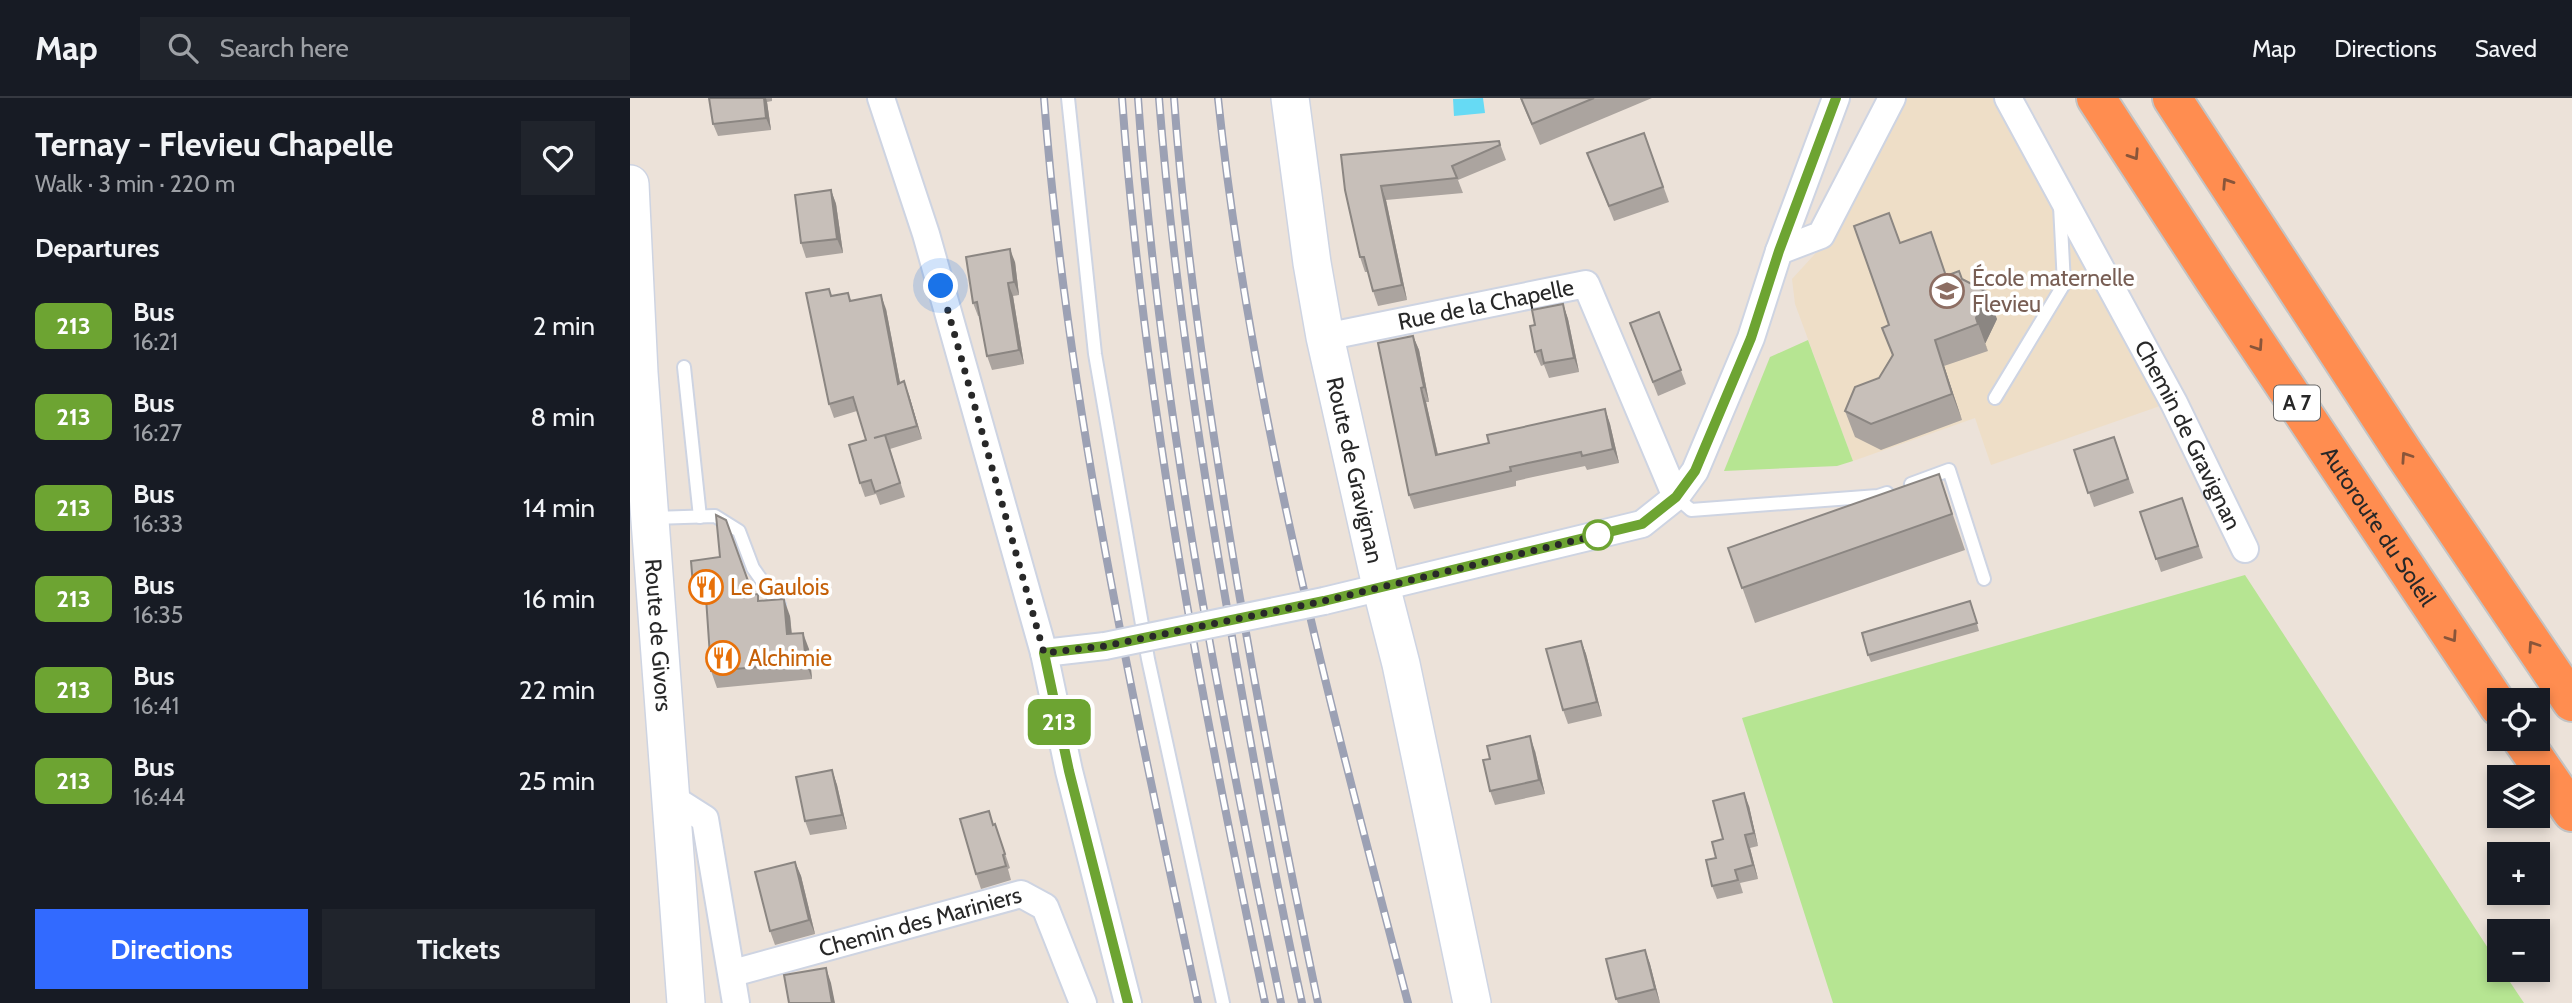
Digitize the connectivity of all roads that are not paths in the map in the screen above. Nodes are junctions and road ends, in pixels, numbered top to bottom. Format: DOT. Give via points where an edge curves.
graph roads {
  1 [pos="881,98"];
  2 [pos="1068,98"];
  3 [pos="1290,98"];
  4 [pos="1836,98"];
  5 [pos="1892,98"];
  6 [pos="2008,98"];
  7 [pos="2096,98"];
  8 [pos="2172,98"];
  9 [pos="630,184"];
  10 [pos="2062,199"];
  11 [pos="1779,251"];
  12 [pos="1325,337"];
  13 [pos="684,366"];
  14 [pos="1995,398"];
  15 [pos="1676,497"];
  16 [pos="700,517"];
  17 [pos="649,518"];
  18 [pos="2245,549"];
  19 [pos="1984,579"];
  20 [pos="1381,586"];
  21 [pos="779,605"];
  22 [pos="1044,653"];
  23 [pos="2487,689"];
  24 [pos="2572,702"];
  25 [pos="2530,751"];
  26 [pos="673,798"];
  27 [pos="2572,812"];
  28 [pos="733,973"];
  29 [pos="686,1003"];
  30 [pos="736,1003"];
  31 [pos="1083,1003"];
  32 [pos="1128,1003"];
  33 [pos="1223,1003"];
  34 [pos="1472,1003"];
  1 -- 22 [label="street" via="926,234"];
  2 -- 33 [label="lane" via="1099,381 1148,659"];
  3 -- 12 [label="street, Route de Gravignan"];
  4 -- 11 [label="street"];
  5 -- 11 [label="street" via="1821,235"];
  6 -- 10 [label="street, Chemin de Gravignan"];
  7 -- 23 [label="highway, Autoroute du Soleil / A 7, one-way"];
  24 -- 8 [label="highway, A 7, one-way"];
  9 -- 17 [label="street, Route de Givors"];
  10 -- 14 [label="lane" via="2064,284"];
  10 -- 18 [label="street, Chemin de Gravignan" via="2174,403"];
  11 -- 15 [label="street" via="1751,338 1695,471"];
  12 -- 15 [label="street, Rue de la Chapelle" via="1586,284"];
  12 -- 20 [label="street, Route de Gravignan"];
  13 -- 16 [label="lane"];
  15 -- 19 [label="lane" via="1691,510 1878,496 1949,470"];
  15 -- 20 [label="street" via="1642,524"];
  16 -- 17 [label="lane"];
  16 -- 21 [label="lane" via="715,516 738,531 753,568"];
  17 -- 26 [label="street, Route de Givors"];
  20 -- 22 [label="street, bridge" via="1105,646"];
  20 -- 34 [label="street, Route de Gravignan"];
  22 -- 32 [label="street"];
  25 -- 27 [label="highway"];
  26 -- 28 [label="street" via="705,819"];
  26 -- 29 [label="street, Route de Givors"];
  28 -- 30 [label="street"];
  28 -- 31 [label="street, Chemin des Mariniers" via="1021,894 1045,907"];
}
